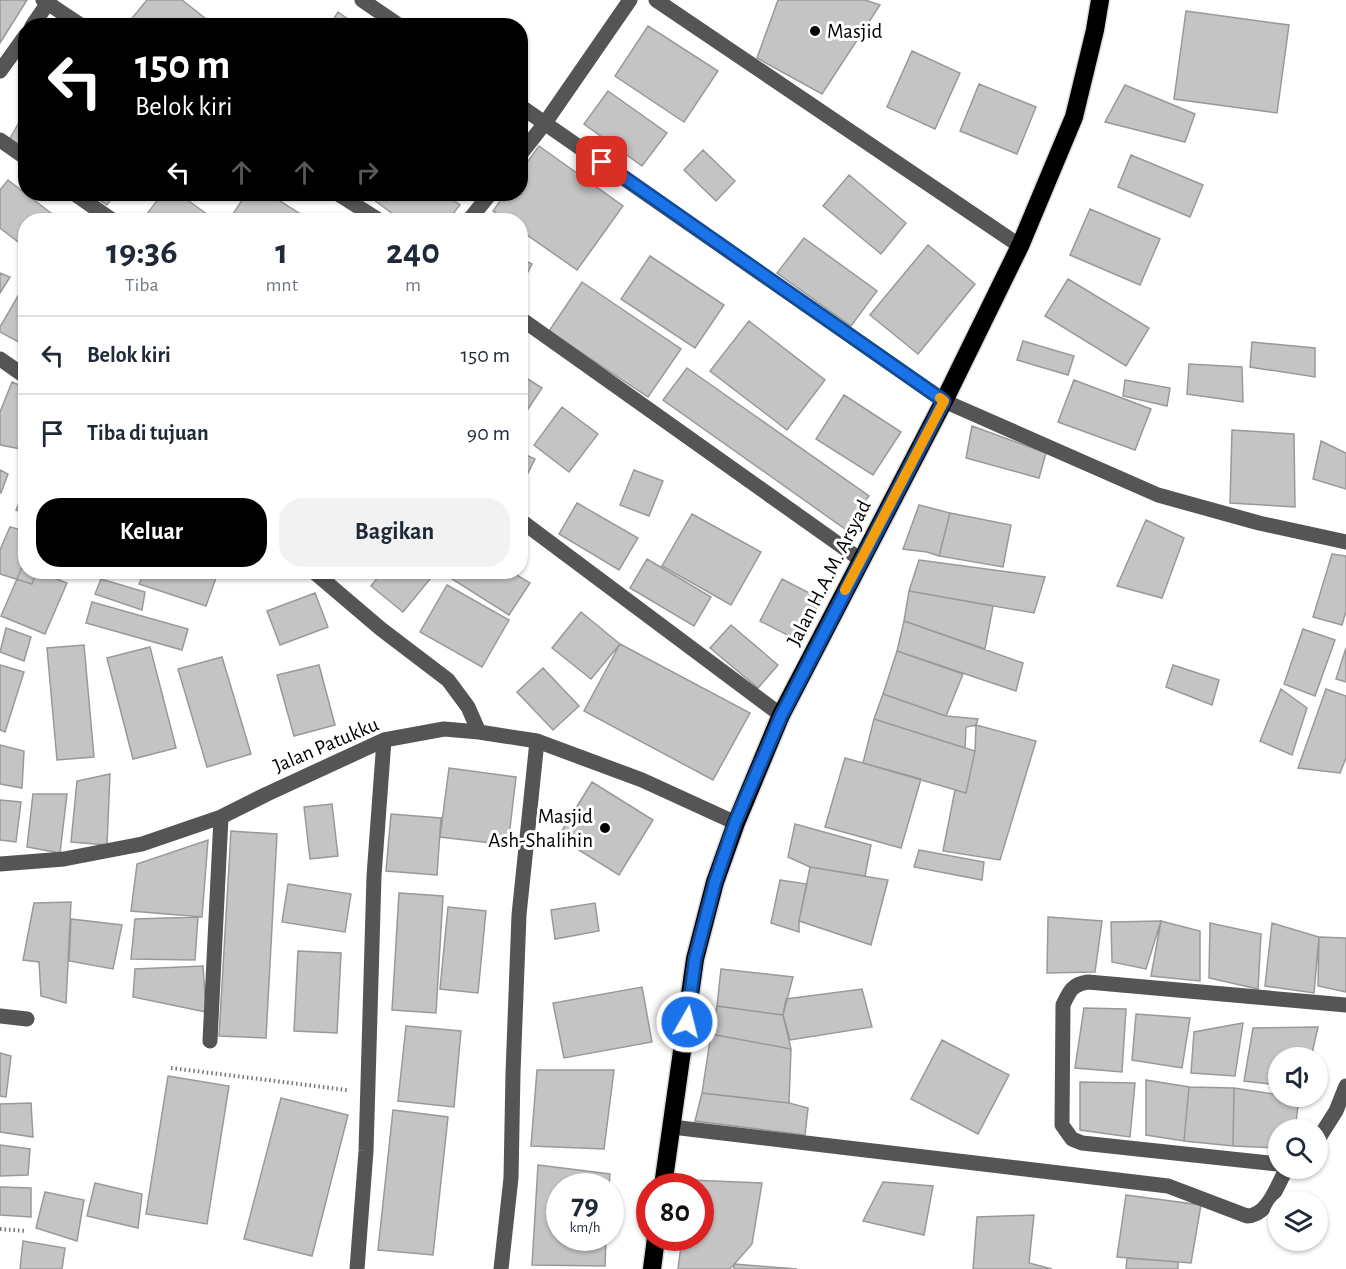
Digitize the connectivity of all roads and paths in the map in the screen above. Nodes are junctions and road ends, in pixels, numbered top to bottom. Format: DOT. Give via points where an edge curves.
graph roads {
  1 [pos="362,0"];
  2 [pos="630,0"];
  3 [pos="656,0"];
  4 [pos="1100,0"];
  5 [pos="47,1"];
  6 [pos="37,18"];
  7 [pos="71,18"];
  8 [pos="388,18"];
  9 [pos="18,46"];
  10 [pos="0,71"];
  11 [pos="528,111"];
  12 [pos="545,123"];
  13 [pos="0,140"];
  14 [pos="528,145"];
  15 [pos="18,152"];
  16 [pos="85,201"];
  17 [pos="349,201"];
  18 [pos="484,201"];
  19 [pos="102,213"];
  20 [pos="368,213"];
  21 [pos="475,213"];
  22 [pos="1020,246"];
  23 [pos="528,324"];
  24 [pos="0,359"];
  25 [pos="18,371"];
  26 [pos="944,401"];
  27 [pos="528,526"];
  28 [pos="1346,542"];
  29 [pos="861,560"];
  30 [pos="322,579"];
  31 [pos="781,716"];
  32 [pos="479,732"];
  33 [pos="384,740"];
  34 [pos="537,741"];
  35 [pos="221,817"];
  36 [pos="735,823"];
  37 [pos="0,864"];
  38 [pos="1346,1005"];
  39 [pos="0,1016"];
  40 [pos="27,1019"];
  41 [pos="210,1041"];
  42 [pos="171,1068"];
  43 [pos="1346,1086"];
  44 [pos="369,1093"];
  45 [pos="1328,1123"];
  46 [pos="672,1127"];
  47 [pos="1268,1163"];
  48 [pos="665,1173"];
  49 [pos="1281,1179"];
  50 [pos="0,1229"];
  51 [pos="26,1231"];
  52 [pos="654,1251"];
  53 [pos="357,1269"];
  54 [pos="501,1269"];
  55 [pos="651,1269"];
  1 -- 8 [label="street"];
  2 -- 12 [label="street"];
  3 -- 22 [label="street"];
  4 -- 22 [label="highway, Jalan H.A.M. Arsyad" via="1074,117"];
  5 -- 6 [label="street"];
  5 -- 7 [label="street"];
  9 -- 10 [label="street"];
  11 -- 12 [label="street"];
  12 -- 14 [label="street"];
  12 -- 26 [label="street"];
  13 -- 15 [label="street"];
  16 -- 19 [label="street"];
  17 -- 20 [label="street"];
  18 -- 21 [label="street"];
  22 -- 26 [label="highway, Jalan H.A.M. Arsyad"];
  23 -- 29 [label="street"];
  24 -- 25 [label="street"];
  26 -- 28 [label="street" via="1158,495"];
  26 -- 29 [label="highway, Jalan H.A.M. Arsyad"];
  27 -- 31 [label="street"];
  29 -- 31 [label="highway, Jalan H.A.M. Arsyad"];
  30 -- 32 [label="street" via="448,680 468,707"];
  31 -- 36 [label="highway, Jalan H.A.M. Arsyad"];
  32 -- 33 [label="street, Jalan Patukku" via="444,729"];
  32 -- 34 [label="street, Jalan Patukku"];
  33 -- 35 [label="street, Jalan Patukku"];
  33 -- 44 [label="street" via="374,876"];
  34 -- 36 [label="street, Jalan Patukku" via="642,780"];
  34 -- 54 [label="street" via="519,915 511,1178"];
  35 -- 37 [label="street, Jalan Patukku" via="142,844 64,860"];
  35 -- 41 [label="street"];
  36 -- 46 [label="highway, Jalan H.A.M. Arsyad" via="695,959"];
  38 -- 47 [label="street" via="1088,982 1069,991 1063,1005 1062,1125 1072,1138 1082,1143"];
  39 -- 40 [label="street"];
  42 -- 44 [label="path"];
  43 -- 45 [label="street"];
  44 -- 53 [label="street"];
  46 -- 48 [label="highway, Jalan H.A.M. Arsyad"];
  46 -- 49 [label="street" via="1168,1186 1247,1216 1263,1210"];
  50 -- 51 [label="path"];
  52 -- 55 [label="highway"];
}
